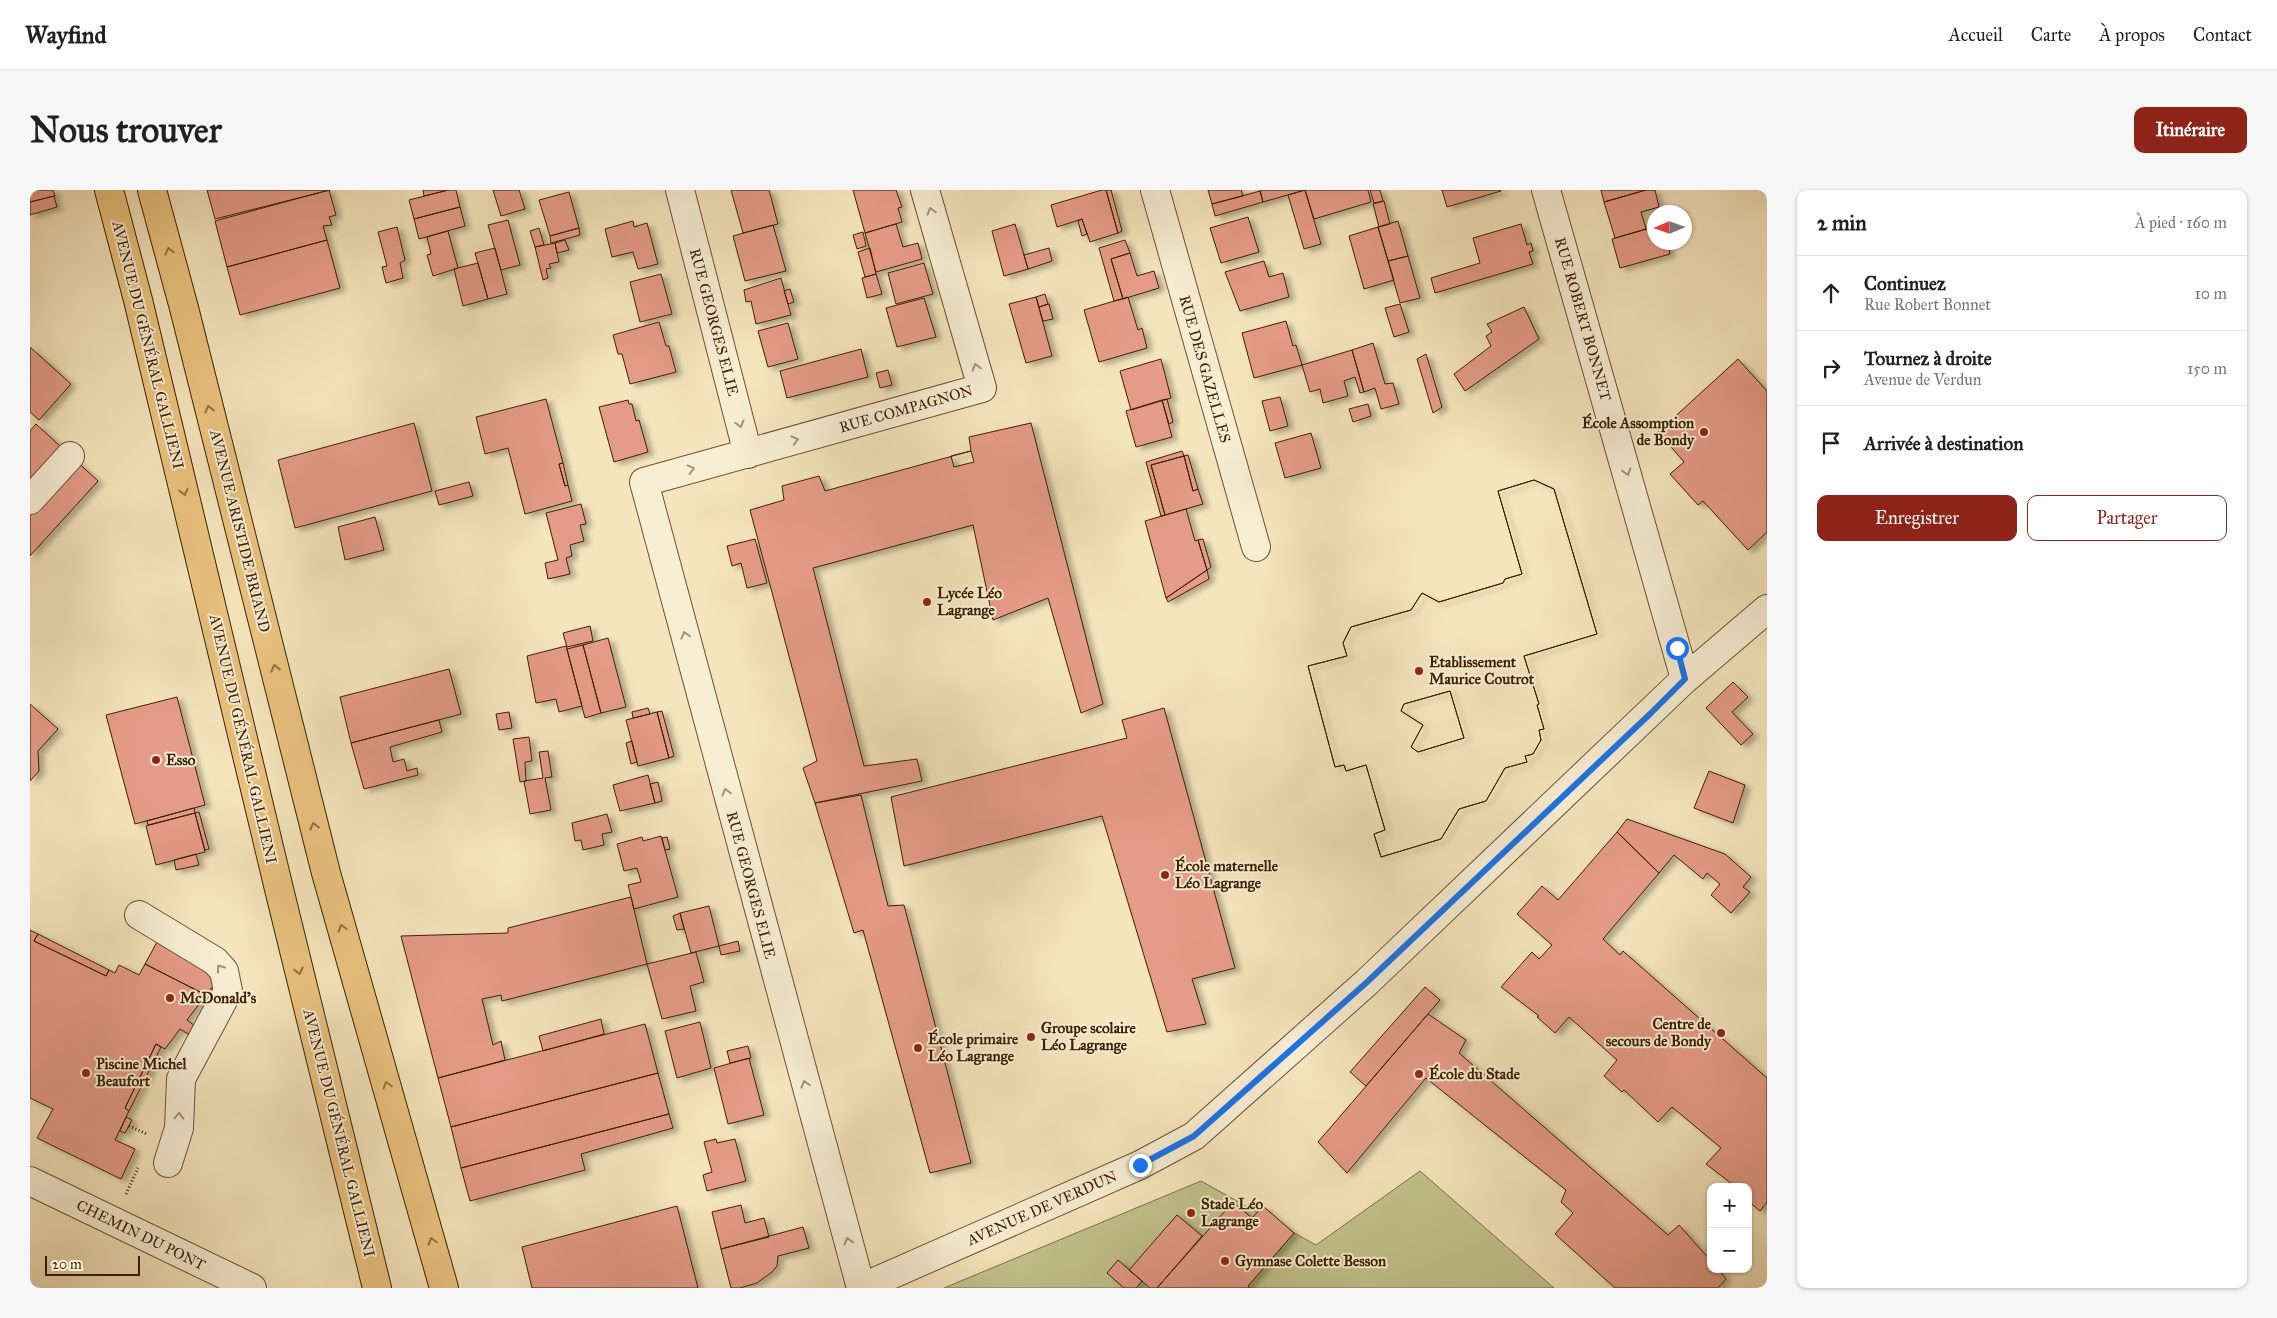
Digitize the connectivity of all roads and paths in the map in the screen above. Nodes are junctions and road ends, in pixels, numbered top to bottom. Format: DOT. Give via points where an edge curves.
graph roads {
  1 [pos="109,190"];
  2 [pos="152,190"];
  3 [pos="680,190"];
  4 [pos="925,190"];
  5 [pos="1155,190"];
  6 [pos="1546,190"];
  7 [pos="748,454"];
  8 [pos="70,456"];
  9 [pos="30,500"];
  10 [pos="1256,547"];
  11 [pos="1767,609"];
  12 [pos="1685,679"];
  13 [pos="140,915"];
  14 [pos="129,1126"];
  15 [pos="153,1137"];
  16 [pos="154,1163"];
  17 [pos="30,1181"];
  18 [pos="113,1222"];
  19 [pos="252,1288"];
  20 [pos="378,1288"];
  21 [pos="444,1288"];
  22 [pos="861,1288"];
  1 -- 20 [label="main road, AVENUE DU GÉNÉRAL GALLIENI, one-way"];
  21 -- 2 [label="main road, AVENUE ARISTIDE BRIAND, one-way" via="326,873"];
  3 -- 7 [label="street, RUE GEORGES ELIE, one-way"];
  7 -- 4 [label="street, RUE COMPAGNON, one-way" via="982,388"];
  5 -- 10 [label="street, RUE DES GAZELLES"];
  6 -- 12 [label="street, RUE ROBERT BONNET, one-way"];
  22 -- 7 [label="street, RUE GEORGES ELIE, one-way" via="644,482"];
  8 -- 9 [label="street"];
  11 -- 12 [label="street, AVENUE DE VERDUN"];
  12 -- 22 [label="street, AVENUE DE VERDUN" via="1366,983 1194,1136 1140,1165"];
  16 -- 13 [label="street, one-way" via="179,1128 180,1079 228,991 224,971 215,961"];
  14 -- 15 [label="path"];
  16 -- 18 [label="path"];
  17 -- 18 [label="street, CHEMIN DU PONT"];
  18 -- 19 [label="street, CHEMIN DU PONT"];
}
